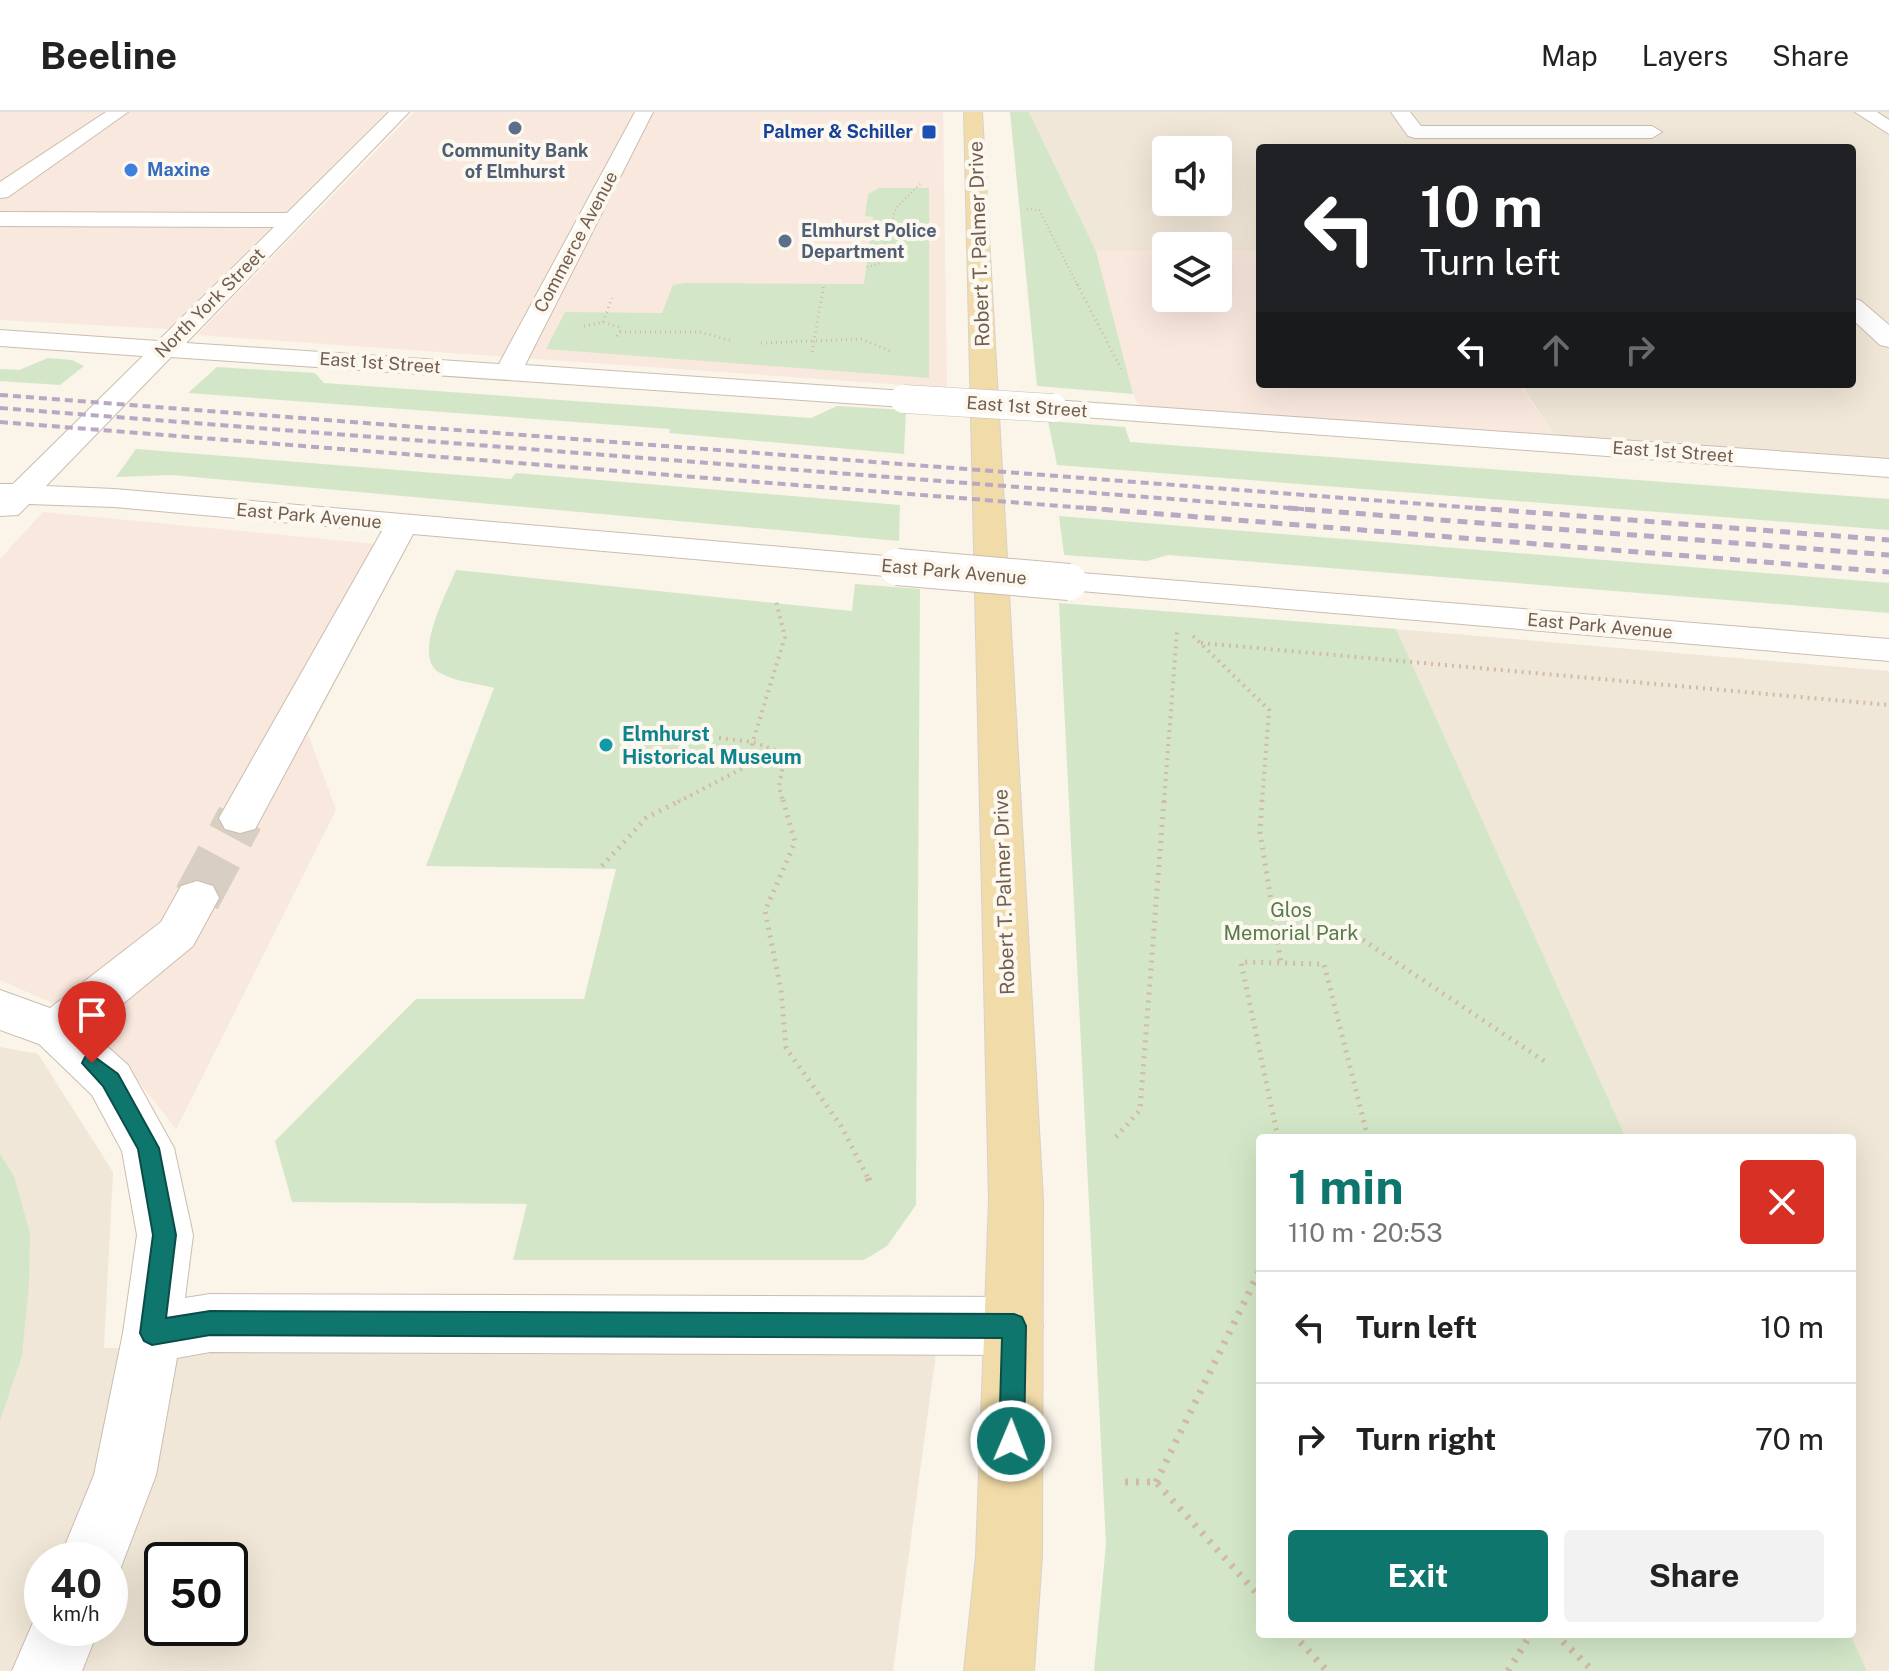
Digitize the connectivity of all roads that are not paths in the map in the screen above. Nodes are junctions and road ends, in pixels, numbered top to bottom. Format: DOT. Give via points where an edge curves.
graph roads {
  1 [pos="119,112"];
  2 [pos="400,112"];
  3 [pos="644,112"];
  4 [pos="973,112"];
  5 [pos="1400,112"];
  6 [pos="1576,112"];
  7 [pos="1629,112"];
  8 [pos="1864,112"];
  9 [pos="1889,128"];
  10 [pos="1597,132"];
  11 [pos="1652,132"];
  12 [pos="1666,144"];
  13 [pos="0,192"];
  14 [pos="0,219"];
  15 [pos="292,220"];
  16 [pos="1856,310"];
  17 [pos="0,338"];
  18 [pos="1889,339"];
  19 [pos="165,348"];
  20 [pos="508,372"];
  21 [pos="1889,468"];
  22 [pos="7,500"];
  23 [pos="402,524"];
  24 [pos="1889,650"];
  25 [pos="240,818"];
  26 [pos="197,898"];
  27 [pos="0,1010"];
  28 [pos="56,1030"];
  29 [pos="1014,1326"];
  30 [pos="152,1333"];
  31 [pos="99,1542"];
  32 [pos="57,1646"];
  33 [pos="47,1671"];
  34 [pos="999,1671"];
  1 -- 13 [label="street"];
  2 -- 15 [label="street, North York Street"];
  3 -- 20 [label="street, Commerce Avenue"];
  4 -- 29 [label="main road, Robert T. Palmer Drive" via="1016,1200"];
  5 -- 10 [label="street" via="1415,132"];
  6 -- 10 [label="street"];
  7 -- 11 [label="street"];
  8 -- 9 [label="street"];
  10 -- 11 [label="street"];
  11 -- 12 [label="street"];
  14 -- 15 [label="street"];
  15 -- 19 [label="street, North York Street"];
  16 -- 18 [label="street"];
  17 -- 19 [label="street, East 1st Street"];
  19 -- 20 [label="street, East 1st Street"];
  19 -- 22 [label="street, North York Street"];
  20 -- 21 [label="street, East 1st Street, bridge"];
  22 -- 23 [label="street, East Park Avenue" via="114,498"];
  23 -- 24 [label="street, East Park Avenue, bridge" via="1069,582 1178,606"];
  23 -- 25 [label="street"];
  26 -- 28 [label="street" via="177,934"];
  27 -- 28 [label="street"];
  28 -- 30 [label="street" via="110,1080 148,1148 165,1235"];
  29 -- 30 [label="street" via="210,1323"];
  29 -- 34 [label="main road, Robert T. Palmer Drive" via="1009,1556"];
  30 -- 31 [label="street" via="125,1475"];
  32 -- 33 [label="street"];
}
